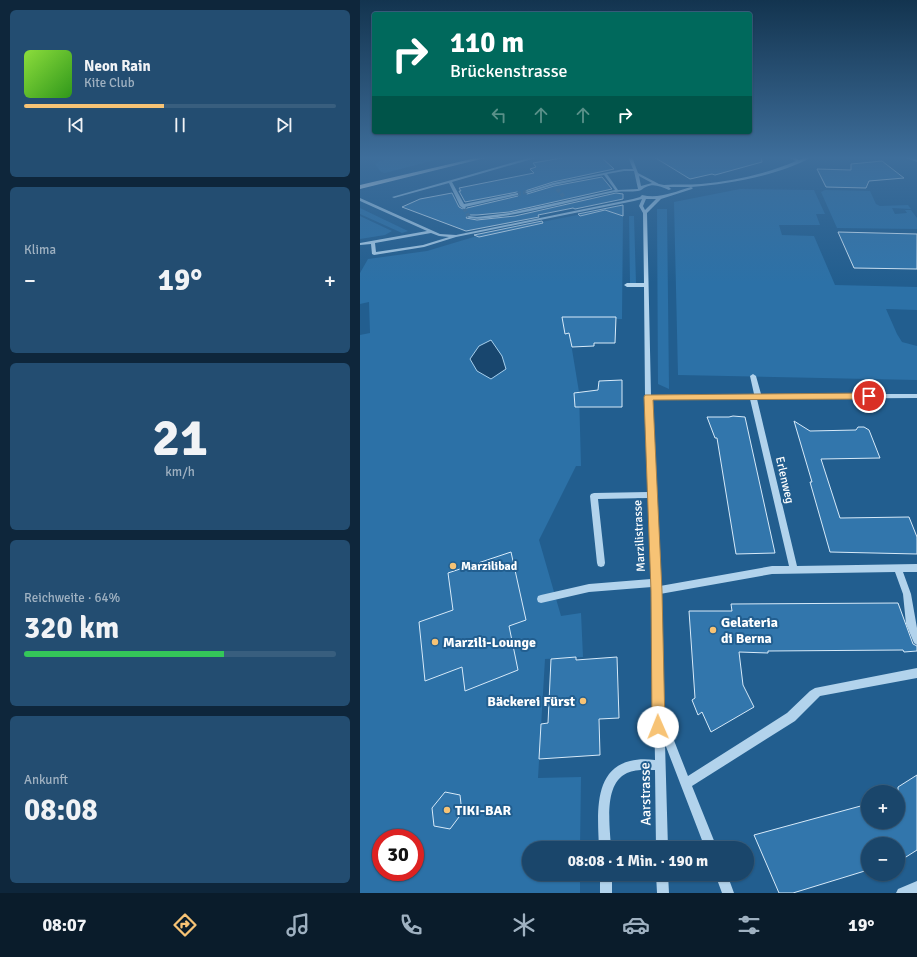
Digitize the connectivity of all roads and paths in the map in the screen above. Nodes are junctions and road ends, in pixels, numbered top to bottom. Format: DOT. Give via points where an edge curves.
graph roads {
  1 [pos="564,198"];
  2 [pos="660,198"];
  3 [pos="360,199"];
  4 [pos="459,199"];
  5 [pos="498,199"];
  6 [pos="582,199"];
  7 [pos="638,199"];
  8 [pos="643,199"];
  9 [pos="634,200"];
  10 [pos="567,202"];
  11 [pos="642,203"];
  12 [pos="645,213"];
  13 [pos="469,217"];
  14 [pos="431,232"];
  15 [pos="456,236"];
  16 [pos="373,242"];
  17 [pos="360,244"];
  18 [pos="627,285"];
  19 [pos="646,285"];
  20 [pos="753,376"];
  21 [pos="756,396"];
  22 [pos="917,396"];
  23 [pos="648,397"];
  24 [pos="651,496"];
  25 [pos="601,563"];
  26 [pos="917,568"];
  27 [pos="794,569"];
  28 [pos="898,569"];
  29 [pos="656,587"];
  30 [pos="541,599"];
  31 [pos="917,640"];
  32 [pos="917,673"];
  33 [pos="658,715"];
  34 [pos="659,765"];
  35 [pos="686,784"];
  36 [pos="606,841"];
  37 [pos="662,841"];
  38 [pos="708,841"];
  39 [pos="606,881"];
  40 [pos="662,881"];
  41 [pos="724,881"];
  42 [pos="917,887"];
  43 [pos="606,893"];
  44 [pos="663,893"];
  45 [pos="728,893"];
  46 [pos="902,893"];
  1 -- 10 [label="street"];
  2 -- 12 [label="street"];
  3 -- 14 [label="street"];
  4 -- 5 [label="street" via="463,207"];
  6 -- 10 [label="street"];
  7 -- 9 [label="street"];
  8 -- 11 [label="street"];
  9 -- 11 [label="street"];
  9 -- 15 [label="street"];
  10 -- 13 [label="street" via="509,214 474,219"];
  11 -- 12 [label="street, Marzilistrasse" via="641,208"];
  12 -- 19 [label="street, Marzilistrasse"];
  14 -- 15 [label="street"];
  14 -- 16 [label="street"];
  15 -- 16 [label="street" via="424,246 374,254"];
  16 -- 17 [label="street"];
  18 -- 19 [label="street"];
  19 -- 23 [label="street, Marzilistrasse"];
  20 -- 21 [label="street, Erlenweg"];
  21 -- 22 [label="street"];
  21 -- 23 [label="street"];
  21 -- 27 [label="street, Erlenweg"];
  23 -- 24 [label="street, Marzilistrasse"];
  24 -- 25 [label="street" via="594,496"];
  24 -- 29 [label="street, Marzilistrasse"];
  26 -- 28 [label="street"];
  27 -- 28 [label="street"];
  27 -- 29 [label="street"];
  28 -- 31 [label="street" via="907,594 911,624"];
  29 -- 30 [label="street" via="589,588"];
  29 -- 33 [label="street, Marzilistrasse"];
  32 -- 35 [label="street" via="818,691 791,717"];
  33 -- 34 [label="street, Aarstrasse"];
  33 -- 35 [label="street, Marzilistrasse"];
  34 -- 36 [label="street" via="626,767 609,782 605,799"];
  34 -- 37 [label="street, Aarstrasse"];
  35 -- 38 [label="street, Marzilistrasse"];
  39 -- 43 [label="street"];
  40 -- 44 [label="street"];
  41 -- 45 [label="street"];
  42 -- 46 [label="street"];
}
